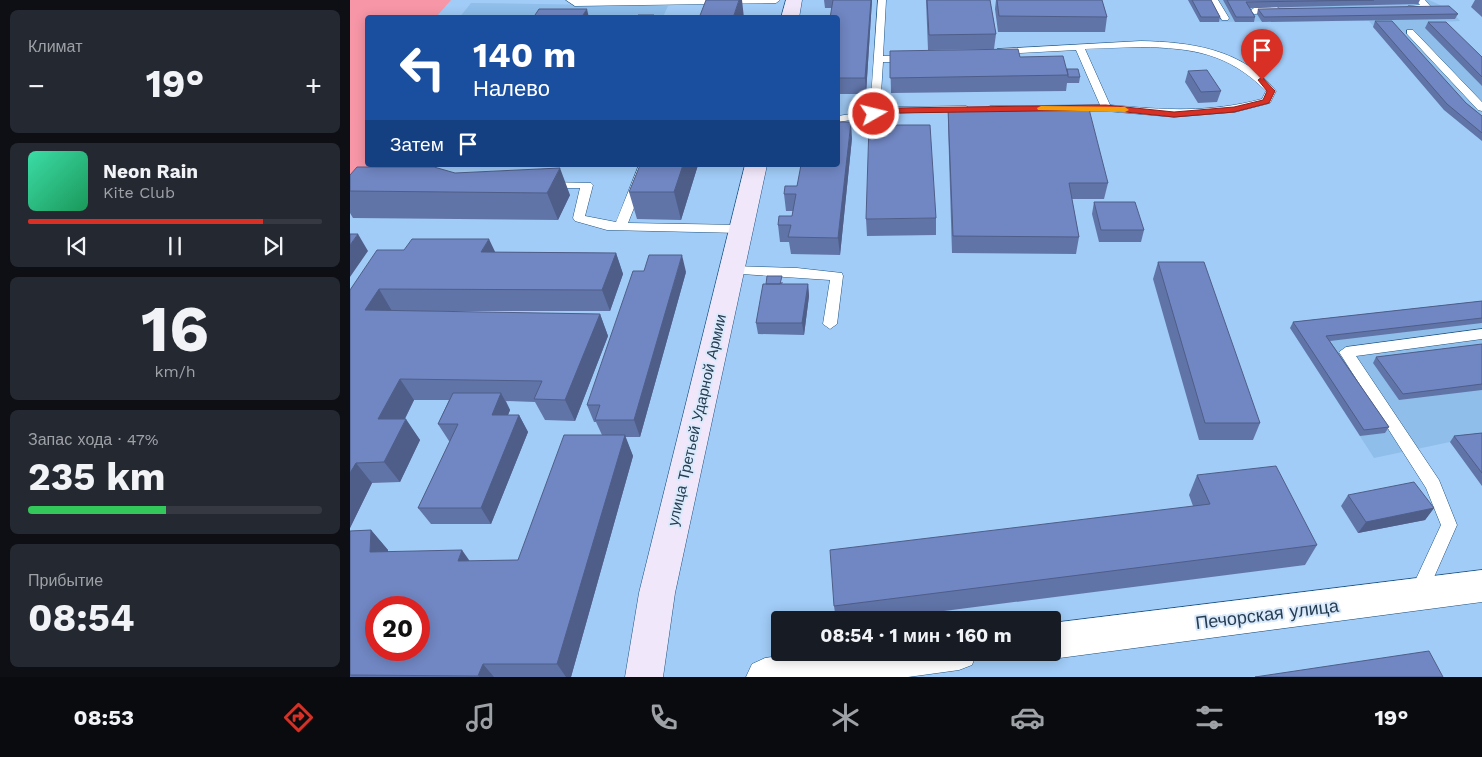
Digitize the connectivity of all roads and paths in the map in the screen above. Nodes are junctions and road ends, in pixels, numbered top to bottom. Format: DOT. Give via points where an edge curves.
graph roads {
  1 [pos="570,0"];
  2 [pos="776,0"];
  3 [pos="794,0"];
  4 [pos="882,0"];
  5 [pos="1214,0"];
  6 [pos="1420,0"];
  7 [pos="707,5"];
  8 [pos="1398,8"];
  9 [pos="1283,10"];
  10 [pos="1254,11"];
  11 [pos="791,15"];
  12 [pos="1224,18"];
  13 [pos="1410,32"];
  14 [pos="1079,47"];
  15 [pos="993,52"];
  16 [pos="913,58"];
  17 [pos="878,59"];
  18 [pos="1106,108"];
  19 [pos="1482,108"];
  20 [pos="874,114"];
  21 [pos="840,119"];
  22 [pos="644,167"];
  23 [pos="756,167"];
  24 [pos="538,185"];
  25 [pos="621,226"];
  26 [pos="741,229"];
  27 [pos="731,270"];
  28 [pos="830,324"];
  29 [pos="1482,334"];
  30 [pos="1482,586"];
  31 [pos="1418,595"];
  32 [pos="1061,640"];
  33 [pos="889,661"];
  34 [pos="644,677"];
  35 [pos="765,677"];
  1 -- 7 [label="lane" via="575,3"];
  2 -- 7 [label="lane"];
  3 -- 11 [label="main road"];
  4 -- 17 [label="lane"];
  5 -- 12 [label="lane"];
  6 -- 8 [label="lane" via="1427,7"];
  9 -- 10 [label="lane"];
  13 -- 19 [label="lane"];
  14 -- 15 [label="lane"];
  14 -- 18 [label="lane"];
  14 -- 18 [label="lane" via="1155,42 1200,48 1236,62 1262,80 1271,91 1266,101 1234,109 1174,114"];
  16 -- 17 [label="lane"];
  17 -- 20 [label="lane"];
  18 -- 20 [label="lane" via="895,110"];
  20 -- 21 [label="lane"];
  22 -- 25 [label="lane"];
  23 -- 26 [label="main road, улица Третьей Ударной Армии"];
  24 -- 25 [label="lane" via="587,185 579,218 606,226"];
  25 -- 26 [label="lane"];
  26 -- 27 [label="main road, улица Третьей Ударной Армии"];
  27 -- 28 [label="lane" via="837,276"];
  27 -- 34 [label="main road, улица Третьей Ударной Армии" via="657,593"];
  29 -- 31 [label="lane" via="1346,352 1433,485 1449,525"];
  30 -- 31 [label="street, Печорская улица"];
  31 -- 32 [label="street, Печорская улица"];
  33 -- 35 [label="street"];
}
